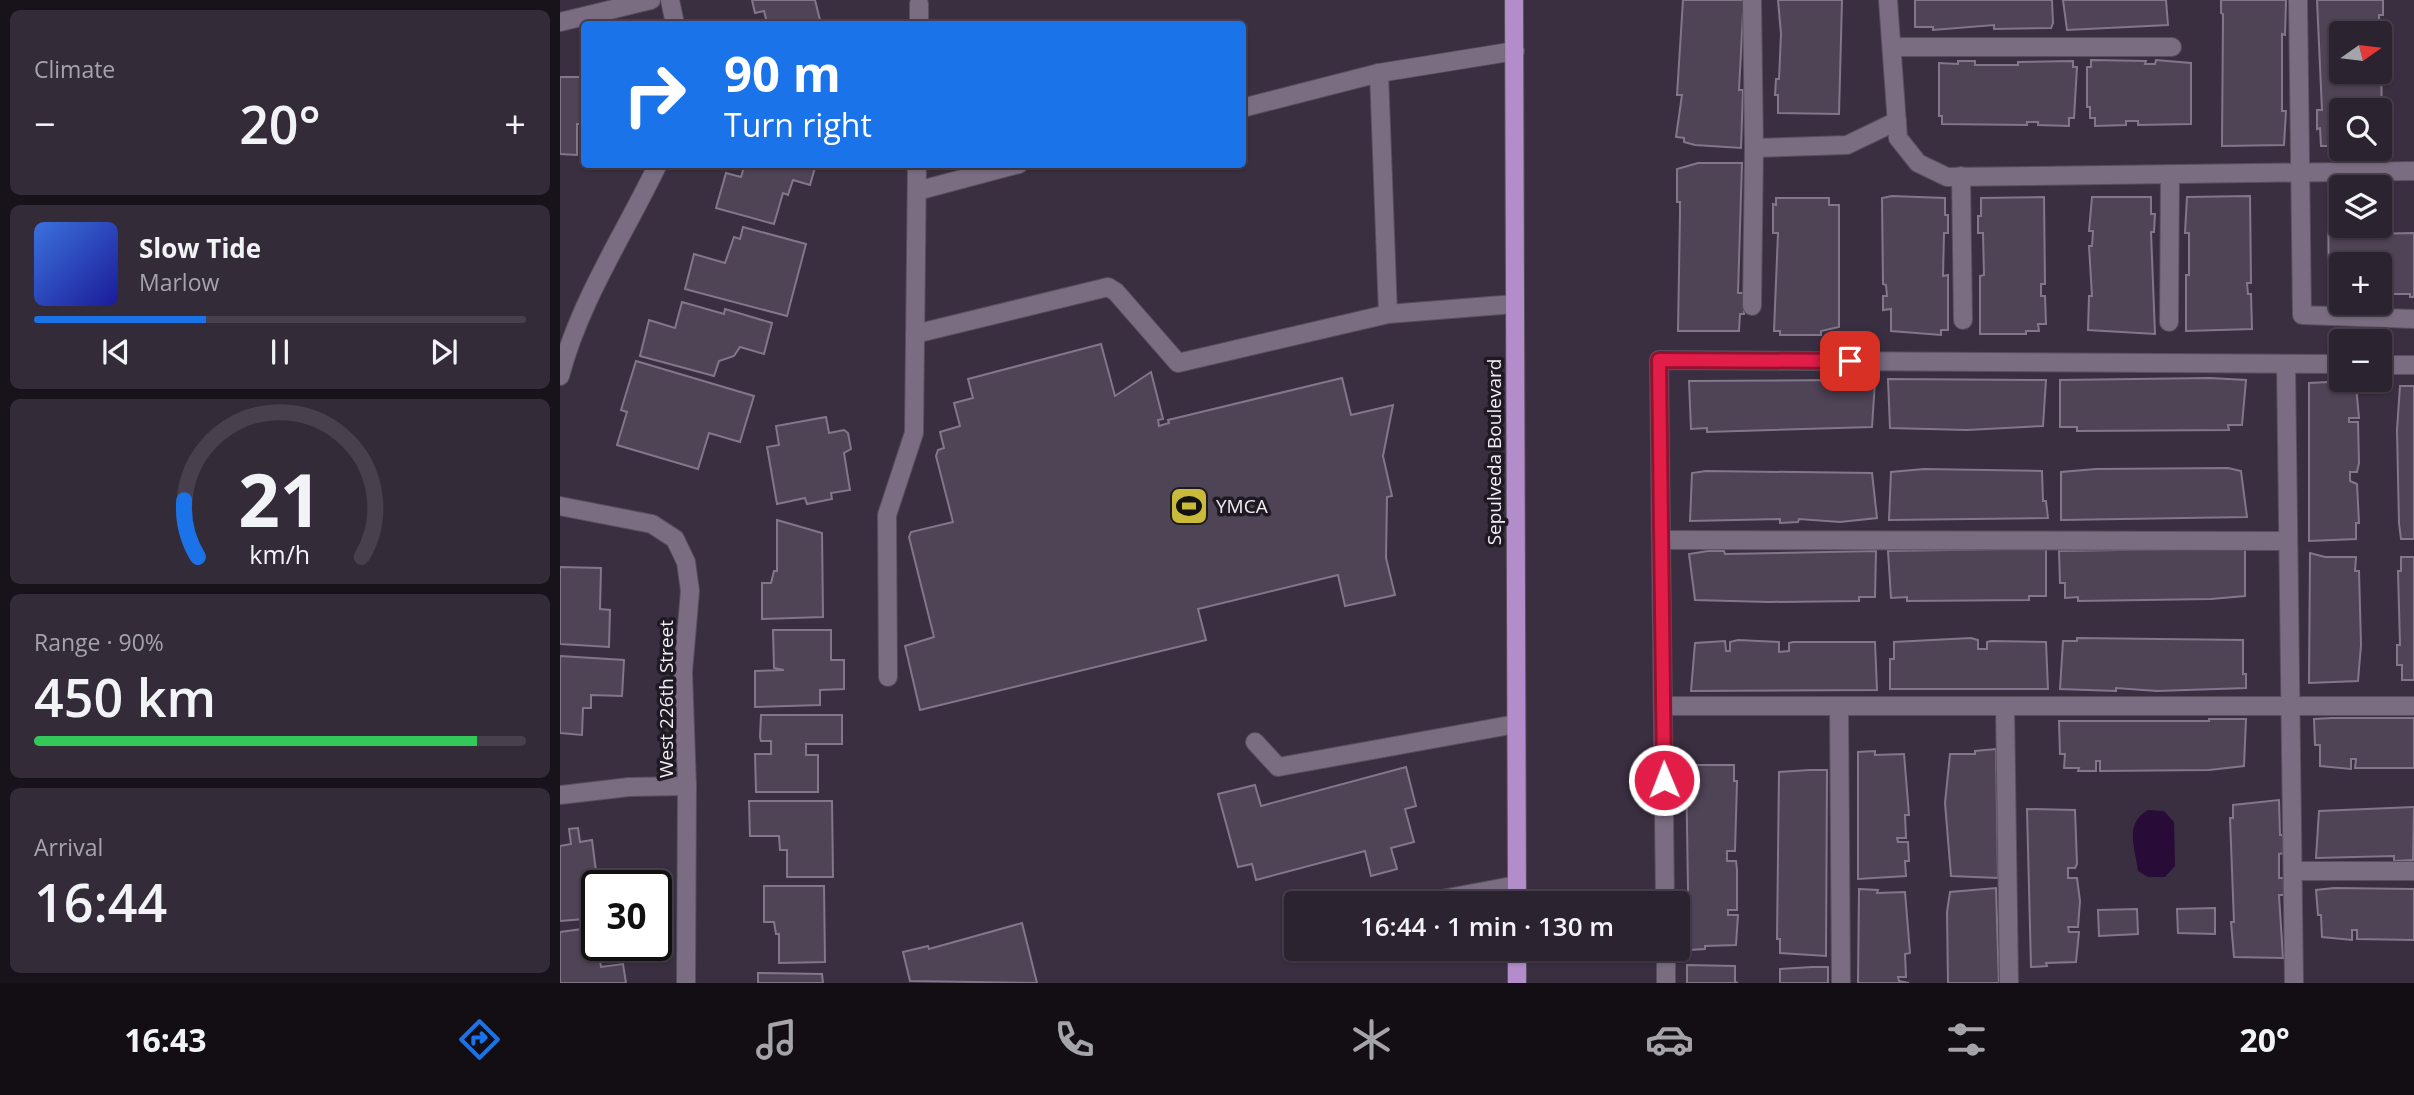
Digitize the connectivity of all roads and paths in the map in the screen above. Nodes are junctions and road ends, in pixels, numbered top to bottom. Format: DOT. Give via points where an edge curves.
graph roads {
  1 [pos="651,0"];
  2 [pos="670,0"];
  3 [pos="1514,0"];
  4 [pos="1752,0"];
  5 [pos="1888,0"];
  6 [pos="2298,0"];
  7 [pos="919,4"];
  8 [pos="674,21"];
  9 [pos="919,21"];
  10 [pos="560,22"];
  11 [pos="1892,47"];
  12 [pos="2172,47"];
  13 [pos="1515,51"];
  14 [pos="1379,73"];
  15 [pos="1246,107"];
  16 [pos="1897,121"];
  17 [pos="1754,148"];
  18 [pos="656,168"];
  19 [pos="917,168"];
  20 [pos="1004,168"];
  21 [pos="2414,170"];
  22 [pos="2301,172"];
  23 [pos="2170,174"];
  24 [pos="1961,176"];
  25 [pos="917,191"];
  26 [pos="1515,304"];
  27 [pos="1752,306"];
  28 [pos="1388,314"];
  29 [pos="2414,319"];
  30 [pos="1963,320"];
  31 [pos="2169,322"];
  32 [pos="915,334"];
  33 [pos="2286,364"];
  34 [pos="2329,365"];
  35 [pos="2392,365"];
  36 [pos="2414,365"];
  37 [pos="560,376"];
  38 [pos="560,506"];
  39 [pos="1661,540"];
  40 [pos="2288,541"];
  41 [pos="888,677"];
  42 [pos="1663,706"];
  43 [pos="1839,706"];
  44 [pos="2005,706"];
  45 [pos="2291,706"];
  46 [pos="2414,706"];
  47 [pos="1516,724"];
  48 [pos="1255,742"];
  49 [pos="687,786"];
  50 [pos="560,795"];
  51 [pos="2293,871"];
  52 [pos="2414,871"];
  53 [pos="1517,891"];
  54 [pos="1665,891"];
  55 [pos="1517,961"];
  56 [pos="1666,961"];
  57 [pos="686,983"];
  58 [pos="1517,983"];
  59 [pos="1666,983"];
  60 [pos="1841,983"];
  61 [pos="2009,983"];
  62 [pos="2294,983"];
  1 -- 10 [label="street"];
  2 -- 8 [label="street"];
  3 -- 13 [label="main road, Sepulveda Boulevard"];
  4 -- 17 [label="street"];
  5 -- 11 [label="street"];
  6 -- 22 [label="street"];
  7 -- 9 [label="street"];
  11 -- 12 [label="street"];
  11 -- 16 [label="street"];
  13 -- 14 [label="street"];
  13 -- 26 [label="main road, Sepulveda Boulevard"];
  14 -- 15 [label="street"];
  14 -- 28 [label="street"];
  16 -- 17 [label="street" via="1847,145"];
  16 -- 24 [label="street" via="1898,138 1918,163 1947,177"];
  17 -- 27 [label="street"];
  18 -- 37 [label="street" via="596,280"];
  19 -- 25 [label="street"];
  20 -- 25 [label="street"];
  21 -- 22 [label="street"];
  22 -- 23 [label="street"];
  22 -- 29 [label="street" via="2302,316"];
  23 -- 24 [label="street"];
  23 -- 31 [label="street"];
  24 -- 30 [label="street"];
  25 -- 32 [label="street"];
  26 -- 28 [label="street"];
  26 -- 47 [label="main road, Sepulveda Boulevard"];
  28 -- 32 [label="street" via="1178,363 1108,287"];
  32 -- 41 [label="street" via="914,433 887,515"];
  33 -- 34 [label="street"];
  33 -- 39 [label="street" via="1659,360"];
  33 -- 40 [label="street"];
  35 -- 36 [label="street"];
  38 -- 49 [label="street, West 226th Street" via="652,524 675,539 686,562 690,591 683,673"];
  39 -- 40 [label="street"];
  39 -- 42 [label="street"];
  40 -- 45 [label="street"];
  42 -- 43 [label="street"];
  42 -- 54 [label="street"];
  43 -- 44 [label="street"];
  43 -- 60 [label="street"];
  44 -- 45 [label="street"];
  44 -- 61 [label="street"];
  45 -- 46 [label="street"];
  45 -- 51 [label="street"];
  47 -- 48 [label="street" via="1278,767"];
  47 -- 53 [label="main road, Sepulveda Boulevard"];
  49 -- 50 [label="street"];
  49 -- 57 [label="street, West 226th Street"];
  51 -- 52 [label="street"];
  51 -- 62 [label="street"];
  55 -- 58 [label="main road"];
  56 -- 59 [label="street"];
}
